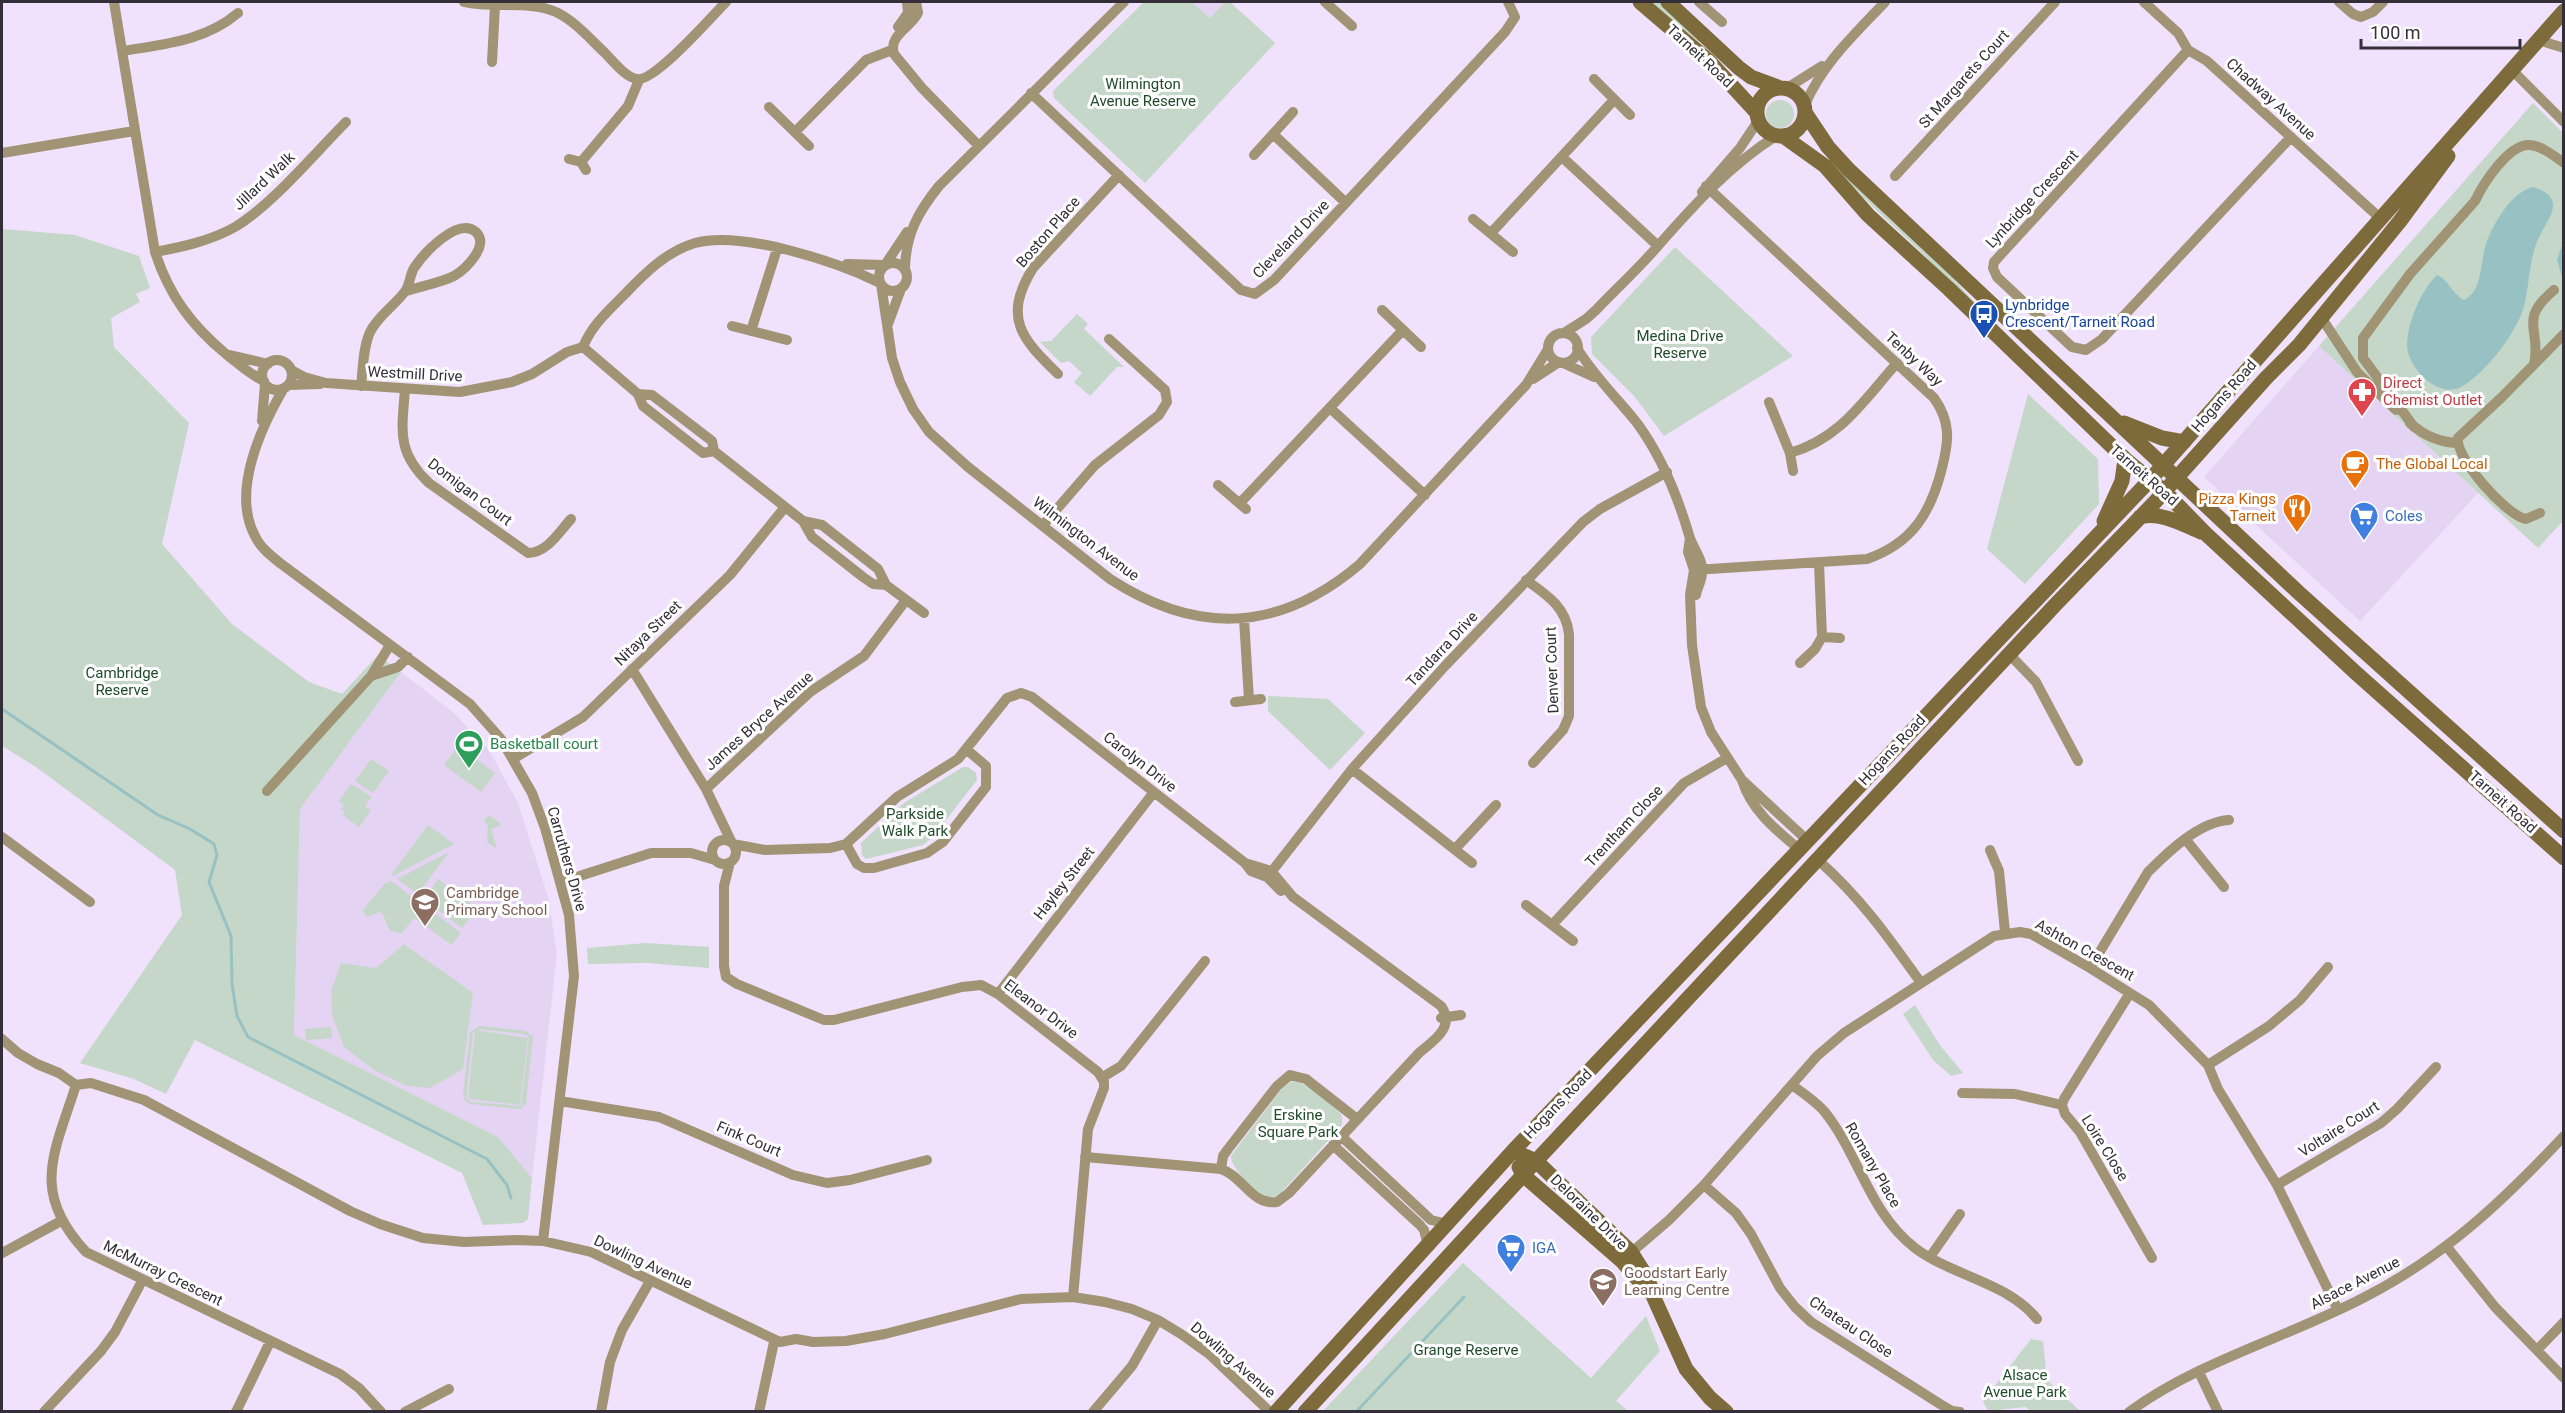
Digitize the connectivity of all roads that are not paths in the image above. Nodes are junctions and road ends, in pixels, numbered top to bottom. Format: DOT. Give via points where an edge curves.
graph roads {
  1 [pos="114,2"];
  2 [pos="464,2"];
  3 [pos="726,2"];
  4 [pos="906,2"];
  5 [pos="916,2"];
  6 [pos="1124,2"];
  7 [pos="1325,2"];
  8 [pos="1508,2"];
  9 [pos="1640,2"];
  10 [pos="1668,2"];
  11 [pos="1699,2"];
  12 [pos="1886,2"];
  13 [pos="2055,2"];
  14 [pos="2144,2"];
  15 [pos="2338,2"];
  16 [pos="2383,2"];
  17 [pos="495,6"];
  18 [pos="2564,11"];
  19 [pos="238,13"];
  20 [pos="1722,22"];
  21 [pos="1352,26"];
  22 [pos="2538,40"];
  23 [pos="2564,48"];
  24 [pos="2188,50"];
  25 [pos="123,51"];
  26 [pos="889,51"];
  27 [pos="1834,56"];
  28 [pos="492,62"];
  29 [pos="2512,69"];
  30 [pos="1594,79"];
  31 [pos="639,80"];
  32 [pos="2501,83"];
  33 [pos="1783,88"];
  34 [pos="1031,93"];
  35 [pos="1613,101"];
  36 [pos="769,107"];
  37 [pos="1805,110"];
  38 [pos="1293,112"];
  39 [pos="1630,115"];
  40 [pos="1757,117"];
  41 [pos="346,122"];
  42 [pos="2564,122"];
  43 [pos="134,131"];
  44 [pos="795,132"];
  45 [pos="1273,134"];
  46 [pos="1780,136"];
  47 [pos="2291,137"];
  48 [pos="978,145"];
  49 [pos="808,146"];
  50 [pos="2,153"];
  51 [pos="1254,155"];
  52 [pos="1562,157"];
  53 [pos="1737,159"];
  54 [pos="2564,163"];
  55 [pos="579,164"];
  56 [pos="1119,175"];
  57 [pos="1895,176"];
  58 [pos="1708,188"];
  59 [pos="1346,203"];
  60 [pos="1473,219"];
  61 [pos="2381,219"];
  62 [pos="912,227"];
  63 [pos="1491,233"];
  64 [pos="1658,246"];
  65 [pos="2379,247"];
  66 [pos="777,249"];
  67 [pos="155,252"];
  68 [pos="1513,252"];
  69 [pos="841,265"];
  70 [pos="885,265"];
  71 [pos="904,268"];
  72 [pos="880,284"];
  73 [pos="901,289"];
  74 [pos="2554,290"];
  75 [pos="406,291"];
  76 [pos="1382,310"];
  77 [pos="1596,310"];
  78 [pos="2322,317"];
  79 [pos="888,324"];
  80 [pos="732,326"];
  81 [pos="751,331"];
  82 [pos="1402,331"];
  83 [pos="1564,333"];
  84 [pos="2564,334"];
  85 [pos="1109,339"];
  86 [pos="788,340"];
  87 [pos="2299,345"];
  88 [pos="1577,346"];
  89 [pos="583,347"];
  90 [pos="1421,347"];
  91 [pos="1548,349"];
  92 [pos="227,354"];
  93 [pos="1561,362"];
  94 [pos="1897,363"];
  95 [pos="268,364"];
  96 [pos="2534,364"];
  97 [pos="291,370"];
  98 [pos="1059,375"];
  99 [pos="1600,379"];
  100 [pos="264,382"];
  101 [pos="326,383"];
  102 [pos="1526,385"];
  103 [pos="361,386"];
  104 [pos="286,387"];
  105 [pos="405,389"];
  106 [pos="2223,396"];
  107 [pos="1769,402"];
  108 [pos="1330,408"];
  109 [pos="2117,420"];
  110 [pos="2414,426"];
  111 [pos="261,433"];
  112 [pos="2184,442"];
  113 [pos="2457,443"];
  114 [pos="1790,453"];
  115 [pos="2125,459"];
  116 [pos="2163,465"];
  117 [pos="1792,471"];
  118 [pos="1667,472"];
  119 [pos="2177,477"];
  120 [pos="2150,480"];
  121 [pos="1218,485"];
  122 [pos="2164,491"];
  123 [pos="1425,495"];
  124 [pos="785,507"];
  125 [pos="2540,513"];
  126 [pos="2140,517"];
  127 [pos="571,519"];
  128 [pos="1043,525"];
  129 [pos="2098,532"];
  130 [pos="2206,534"];
  131 [pos="1819,563"];
  132 [pos="1698,570"];
  133 [pos="1526,580"];
  134 [pos="906,600"];
  135 [pos="924,613"];
  136 [pos="1244,619"];
  137 [pos="1822,637"];
  138 [pos="1840,638"];
  139 [pos="390,645"];
  140 [pos="2009,654"];
  141 [pos="408,657"];
  142 [pos="1800,663"];
  143 [pos="632,669"];
  144 [pos="371,676"];
  145 [pos="1235,702"];
  146 [pos="966,749"];
  147 [pos="1727,758"];
  148 [pos="513,759"];
  149 [pos="2078,761"];
  150 [pos="1533,763"];
  151 [pos="1352,770"];
  152 [pos="706,789"];
  153 [pos="267,791"];
  154 [pos="1154,792"];
  155 [pos="1498,805"];
  156 [pos="722,818"];
  157 [pos="2229,820"];
  158 [pos="2564,831"];
  159 [pos="2,837"];
  160 [pos="2186,840"];
  161 [pos="715,844"];
  162 [pos="732,844"];
  163 [pos="846,844"];
  164 [pos="1804,845"];
  165 [pos="1455,849"];
  166 [pos="765,850"];
  167 [pos="1990,850"];
  168 [pos="691,853"];
  169 [pos="2564,858"];
  170 [pos="1818,860"];
  171 [pos="724,861"];
  172 [pos="1472,863"];
  173 [pos="1269,874"];
  174 [pos="561,882"];
  175 [pos="2224,887"];
  176 [pos="90,902"];
  177 [pos="1526,905"];
  178 [pos="1552,925"];
  179 [pos="2006,933"];
  180 [pos="1573,942"];
  181 [pos="1205,961"];
  182 [pos="2328,967"];
  183 [pos="2090,968"];
  184 [pos="1921,983"];
  185 [pos="2130,993"];
  186 [pos="998,994"];
  187 [pos="1461,1015"];
  188 [pos="1443,1018"];
  189 [pos="2,1039"];
  190 [pos="2208,1065"];
  191 [pos="2436,1066"];
  192 [pos="1103,1077"];
  193 [pos="75,1085"];
  194 [pos="1792,1085"];
  195 [pos="1962,1094"];
  196 [pos="560,1101"];
  197 [pos="2062,1105"];
  198 [pos="1357,1119"];
  199 [pos="1341,1136"];
  200 [pos="2564,1136"];
  201 [pos="1333,1145"];
  202 [pos="1513,1151"];
  203 [pos="1085,1157"];
  204 [pos="927,1160"];
  205 [pos="1536,1161"];
  206 [pos="1221,1169"];
  207 [pos="1523,1175"];
  208 [pos="1704,1185"];
  209 [pos="2277,1185"];
  210 [pos="1960,1214"];
  211 [pos="1595,1216"];
  212 [pos="61,1221"];
  213 [pos="1448,1224"];
  214 [pos="1585,1228"];
  215 [pos="543,1241"];
  216 [pos="1428,1245"];
  217 [pos="2447,1247"];
  218 [pos="2,1253"];
  219 [pos="1626,1257"];
  220 [pos="1930,1257"];
  221 [pos="2152,1258"];
  222 [pos="142,1281"];
  223 [pos="650,1281"];
  224 [pos="1073,1297"];
  225 [pos="2338,1310"];
  226 [pos="2037,1319"];
  227 [pos="1158,1320"];
  228 [pos="2564,1322"];
  229 [pos="774,1341"];
  230 [pos="270,1342"];
  231 [pos="2537,1350"];
  232 [pos="2199,1372"];
  233 [pos="2564,1378"];
  234 [pos="449,1389"];
  235 [pos="44,1412"];
  236 [pos="236,1412"];
  237 [pos="381,1412"];
  238 [pos="405,1412"];
  239 [pos="601,1412"];
  240 [pos="759,1412"];
  241 [pos="1093,1412"];
  242 [pos="1270,1412"];
  243 [pos="1276,1412"];
  244 [pos="1305,1412"];
  245 [pos="1726,1412"];
  246 [pos="1960,1412"];
  247 [pos="2129,1412"];
  248 [pos="2218,1412"];
  1 -- 25 [label="street"];
  2 -- 17 [label="street"];
  3 -- 31 [label="street" via="660,69"];
  4 -- 26 [label="street" via="907,17 889,36"];
  5 -- 26 [label="street" via="916,18 896,37"];
  6 -- 34 [label="street"];
  7 -- 21 [label="street"];
  8 -- 59 [label="street, Cleveland Drive" via="1514,13 1511,25"];
  9 -- 40 [label="street, Tarneit Road" via="1715,67"];
  10 -- 33 [label="street, Tarneit Road" via="1751,77"];
  11 -- 20 [label="street"];
  12 -- 27 [label="street"];
  13 -- 57 [label="street, St Margarets Court"];
  14 -- 24 [label="street, Chadway Avenue" via="2178,33"];
  15 -- 16 [label="street" via="2365,17"];
  17 -- 28 [label="street"];
  17 -- 31 [label="street" via="554,11 584,32 626,74"];
  18 -- 22 [label="street, Hogans Road"];
  19 -- 25 [label="street" via="201,36"];
  22 -- 23 [label="street"];
  22 -- 29 [label="street, Hogans Road"];
  24 -- 47 [label="street, Chadway Avenue" via="2207,61"];
  24 -- 47 [label="street, Lynbridge Crescent" via="1994,262 1997,278 2072,347 2086,350 2102,339"];
  25 -- 43 [label="street"];
  26 -- 44 [label="street" via="866,60"];
  26 -- 48 [label="street"];
  27 -- 33 [label="street"];
  27 -- 37 [label="street" via="1818,77"];
  29 -- 32 [label="street, Hogans Road"];
  29 -- 42 [label="street"];
  30 -- 35 [label="street"];
  31 -- 55 [label="street" via="628,106"];
  32 -- 61 [label="street, Hogans Road"];
  32 -- 65 [label="street, Hogans Road"];
  33 -- 37 [label="street" via="1798,94"];
  33 -- 40 [label="street" via="1762,96"];
  34 -- 48 [label="street"];
  34 -- 56 [label="street, Cleveland Drive"];
  35 -- 39 [label="street"];
  35 -- 52 [label="street"];
  36 -- 44 [label="street"];
  37 -- 46 [label="street" via="1798,129"];
  37 -- 109 [label="street, Tarneit Road" via="1828,147 1849,170"];
  38 -- 45 [label="street"];
  40 -- 46 [label="street" via="1764,130"];
  40 -- 53 [label="street"];
  41 -- 67 [label="street, Jillard Walk" via="244,220 213,237"];
  43 -- 50 [label="street"];
  43 -- 67 [label="street"];
  44 -- 49 [label="street"];
  45 -- 51 [label="street"];
  45 -- 59 [label="street"];
  46 -- 53 [label="street"];
  46 -- 115 [label="street, Tarneit Road" via="1826,166 1868,215"];
  47 -- 61 [label="street, Chadway Avenue"];
  48 -- 62 [label="street" via="920,210"];
  52 -- 63 [label="street"];
  52 -- 64 [label="street"];
  53 -- 58 [label="street"];
  54 -- 110 [label="street" via="2532,145 2514,150 2482,186 2475,201 2409,274 2363,338 2363,358"];
  56 -- 59 [label="street, Cleveland Drive" via="1241,290 1251,294 1266,288"];
  56 -- 98 [label="street, Boston Place" via="1033,268 1023,285 1018,321 1031,347"];
  58 -- 64 [label="street"];
  58 -- 94 [label="street, Tenby Way"];
  60 -- 63 [label="street"];
  61 -- 65 [label="street"];
  61 -- 106 [label="street, Hogans Road"];
  62 -- 70 [label="street"];
  62 -- 71 [label="street"];
  63 -- 68 [label="street"];
  64 -- 77 [label="street"];
  65 -- 78 [label="street, Hogans Road"];
  66 -- 69 [label="street"];
  66 -- 81 [label="street"];
  66 -- 89 [label="street" via="720,240 679,250 637,281 592,327"];
  67 -- 92 [label="street" via="184,313"];
  69 -- 70 [label="street"];
  69 -- 72 [label="street"];
  70 -- 71 [label="street" via="893,262"];
  70 -- 72 [label="street"];
  71 -- 73 [label="street" via="906,280"];
  72 -- 73 [label="street" via="890,291"];
  72 -- 79 [label="street, Wilmington Avenue"];
  73 -- 79 [label="street, Wilmington Avenue"];
  74 -- 96 [label="street" via="2533,314"];
  75 -- 75 [label="street" via="414,268 448,234 464,227 479,235 480,248 455,275"];
  75 -- 103 [label="street" via="369,334"];
  76 -- 82 [label="street"];
  77 -- 83 [label="street"];
  77 -- 88 [label="street"];
  78 -- 87 [label="street, Hogans Road"];
  78 -- 110 [label="street" via="2357,372"];
  79 -- 128 [label="street, Wilmington Avenue" via="900,382 929,432 968,468"];
  80 -- 81 [label="street"];
  81 -- 86 [label="street"];
  82 -- 90 [label="street"];
  82 -- 108 [label="street"];
  83 -- 88 [label="street" via="1573,337"];
  83 -- 91 [label="street" via="1552,337"];
  84 -- 96 [label="street"];
  85 -- 128 [label="street" via="1165,390 1167,402 1147,426 1095,465"];
  87 -- 106 [label="street" via="2292,340 2282,342 2249,379"];
  87 -- 119 [label="street, Hogans Road"];
  88 -- 93 [label="street" via="1573,358"];
  88 -- 99 [label="street"];
  89 -- 105 [label="street, Westmill Drive" via="513,382 478,391"];
  89 -- 124 [label="street" via="638,394 643,406 703,453 714,452"];
  91 -- 93 [label="street" via="1551,357"];
  91 -- 102 [label="street, Wilmington Avenue"];
  92 -- 95 [label="street"];
  92 -- 100 [label="street"];
  93 -- 99 [label="street"];
  93 -- 102 [label="street, Wilmington Avenue"];
  94 -- 114 [label="street" via="1835,432"];
  94 -- 131 [label="street, Tenby Way" via="1934,399 1948,425 1947,448 1936,493 1924,517 1884,553 1867,559"];
  95 -- 97 [label="street" via="281,361"];
  95 -- 100 [label="street" via="263,372"];
  96 -- 113 [label="street" via="2462,433"];
  97 -- 101 [label="street, Westmill Drive"];
  97 -- 104 [label="street" via="292,378"];
  99 -- 118 [label="street" via="1638,424"];
  100 -- 104 [label="street" via="276,390"];
  100 -- 111 [label="street, Carruthers Drive"];
  101 -- 103 [label="street, Westmill Drive"];
  101 -- 104 [label="street, Westmill Drive"];
  102 -- 123 [label="street, Wilmington Avenue"];
  103 -- 105 [label="street, Westmill Drive"];
  104 -- 111 [label="street, Carruthers Drive"];
  105 -- 127 [label="street, Domigan Court" via="401,435 415,470 429,483 528,553 537,553 548,545"];
  106 -- 112 [label="street, Hogans Road"];
  107 -- 114 [label="street"];
  108 -- 121 [label="street" via="1243,506"];
  108 -- 123 [label="street"];
  109 -- 112 [label="street" via="2162,438"];
  109 -- 116 [label="street, Tarneit Road"];
  110 -- 113 [label="street" via="2444,442"];
  111 -- 139 [label="street, Carruthers Drive" via="246,494 254,536 280,563"];
  112 -- 116 [label="street, Hogans Road"];
  113 -- 125 [label="street" via="2470,468 2513,514 2526,519"];
  114 -- 117 [label="street"];
  115 -- 120 [label="street, Tarneit Road"];
  115 -- 129 [label="street" via="2122,482"];
  116 -- 119 [label="street, Tarneit Road"];
  116 -- 120 [label="street, Hogans Road"];
  118 -- 132 [label="street" via="1684,514 1688,552"];
  118 -- 133 [label="street, Tandarra Drive" via="1583,522"];
  119 -- 122 [label="street, Hogans Road"];
  119 -- 158 [label="street, Tarneit Road" via="2298,592"];
  120 -- 122 [label="street, Tarneit Road"];
  120 -- 129 [label="street, Hogans Road"];
  122 -- 126 [label="street, Hogans Road"];
  122 -- 130 [label="street, Tarneit Road"];
  123 -- 136 [label="street, Wilmington Avenue" via="1338,583 1286,610"];
  124 -- 134 [label="street" via="803,520 812,537 854,570"];
  124 -- 143 [label="street, Nitaya Street" via="738,568"];
  126 -- 130 [label="street" via="2166,518"];
  126 -- 140 [label="street, Hogans Road"];
  128 -- 136 [label="street, Wilmington Avenue" via="1092,566 1134,594 1180,614"];
  129 -- 164 [label="street, Hogans Road"];
  130 -- 169 [label="street, Tarneit Road"];
  131 -- 132 [label="street, Tenby Way"];
  131 -- 137 [label="street"];
  132 -- 147 [label="street" via="1690,595 1701,707"];
  133 -- 150 [label="street, Denver Court" via="1560,607 1569,634 1569,716 1563,730"];
  133 -- 151 [label="street, Tandarra Drive"];
  134 -- 135 [label="street"];
  134 -- 152 [label="street, James Bryce Avenue" via="864,656 810,692"];
  136 -- 145 [label="street" via="1255,700"];
  137 -- 138 [label="street"];
  137 -- 142 [label="street"];
  139 -- 141 [label="street, Carruthers Drive"];
  139 -- 144 [label="street"];
  140 -- 149 [label="street" via="2036,682"];
  140 -- 170 [label="street, Hogans Road"];
  141 -- 144 [label="street" via="398,667"];
  141 -- 148 [label="street, Carruthers Drive" via="470,704"];
  143 -- 148 [label="street, Nitaya Street" via="576,722"];
  143 -- 152 [label="street"];
  144 -- 153 [label="street"];
  146 -- 154 [label="street, Carolyn Drive" via="1003,702 1021,693 1032,697"];
  146 -- 163 [label="street" via="948,767 897,797"];
  146 -- 163 [label="street" via="986,766 986,787 943,842 927,853 870,868 857,864"];
  147 -- 164 [label="street" via="1760,813"];
  147 -- 178 [label="street, Trentham Close" via="1684,783"];
  148 -- 174 [label="street, Carruthers Drive" via="532,793"];
  151 -- 165 [label="street"];
  151 -- 173 [label="street, Tandarra Drive"];
  152 -- 156 [label="street"];
  154 -- 173 [label="street, Carolyn Drive" via="1245,862 1251,871"];
  154 -- 186 [label="street, Hayley Street"];
  155 -- 165 [label="street"];
  156 -- 161 [label="street"];
  156 -- 162 [label="street"];
  157 -- 160 [label="street" via="2208,824"];
  159 -- 176 [label="street"];
  160 -- 175 [label="street"];
  160 -- 183 [label="street" via="2148,872"];
  161 -- 162 [label="street" via="722,840"];
  161 -- 168 [label="street"];
  161 -- 171 [label="street" via="712,852"];
  162 -- 166 [label="street"];
  162 -- 171 [label="street" via="735,852"];
  163 -- 166 [label="street"];
  164 -- 170 [label="street"];
  164 -- 202 [label="street, Hogans Road"];
  165 -- 172 [label="street"];
  166 -- 171 [label="street"];
  167 -- 179 [label="street" via="1999,871"];
  168 -- 171 [label="street"];
  168 -- 174 [label="street" via="651,853"];
  170 -- 184 [label="street" via="1874,917"];
  170 -- 205 [label="street, Hogans Road"];
  171 -- 186 [label="street, Eleanor Drive" via="724,966 726,977 736,984 811,1017 834,1020 973,985 988,987"];
  173 -- 188 [label="street, Carolyn Drive" via="1276,888 1442,1006"];
  174 -- 196 [label="street, Carruthers Drive" via="569,915 574,976"];
  177 -- 178 [label="street"];
  178 -- 180 [label="street"];
  179 -- 183 [label="street, Ashton Crescent" via="2031,934"];
  179 -- 184 [label="street" via="1994,936"];
  181 -- 192 [label="street" via="1121,1066"];
  182 -- 190 [label="street" via="2300,1000 2269,1026"];
  183 -- 185 [label="street, Ashton Crescent"];
  184 -- 194 [label="street" via="1844,1033"];
  185 -- 190 [label="street, Ashton Crescent" via="2150,1005"];
  185 -- 197 [label="street, Loire Close"];
  186 -- 192 [label="street, Eleanor Drive"];
  187 -- 188 [label="street"];
  188 -- 198 [label="street" via="1442,1033"];
  189 -- 193 [label="street, Dowling Avenue"];
  190 -- 209 [label="street, Ashton Crescent" via="2218,1089"];
  191 -- 209 [label="street, Voltaire Court" via="2381,1123"];
  192 -- 203 [label="street" via="1104,1088 1088,1129"];
  193 -- 212 [label="street, McMurray Crescent" via="50,1172 52,1196"];
  193 -- 215 [label="street, Dowling Avenue" via="92,1083 144,1100 350,1211 400,1232 464,1242"];
  194 -- 208 [label="street"];
  194 -- 220 [label="street, Romany Place" via="1824,1111 1884,1217 1916,1249"];
  195 -- 197 [label="street" via="2015,1094"];
  196 -- 204 [label="street, Fink Court" via="659,1117 793,1175 827,1183"];
  196 -- 215 [label="street, Carruthers Drive"];
  197 -- 221 [label="street, Loire Close"];
  198 -- 199 [label="street"];
  198 -- 206 [label="street" via="1306,1079 1290,1075 1276,1086 1228,1149"];
  199 -- 201 [label="street"];
  199 -- 213 [label="street" via="1431,1220"];
  200 -- 217 [label="street, Alsace Avenue" via="2506,1196"];
  201 -- 206 [label="street" via="1277,1202 1262,1201"];
  201 -- 216 [label="street" via="1420,1225"];
  202 -- 205 [label="street, Deloraine Drive"];
  202 -- 207 [label="street"];
  202 -- 213 [label="street, Hogans Road"];
  203 -- 206 [label="street"];
  203 -- 224 [label="street"];
  205 -- 207 [label="street, Hogans Road"];
  205 -- 211 [label="street, Deloraine Drive"];
  207 -- 214 [label="street, Deloraine Drive"];
  207 -- 244 [label="street, Hogans Road"];
  208 -- 219 [label="street"];
  208 -- 246 [label="street, Chateau Close" via="1736,1213 1780,1288 1811,1322 1940,1404"];
  209 -- 225 [label="street, Ashton Crescent"];
  210 -- 220 [label="street"];
  211 -- 214 [label="street"];
  211 -- 219 [label="street, Deloraine Drive"];
  212 -- 218 [label="street"];
  212 -- 222 [label="street, McMurray Crescent" via="86,1252"];
  213 -- 216 [label="street, Hogans Road"];
  214 -- 219 [label="street, Deloraine Drive"];
  215 -- 223 [label="street, Dowling Avenue" via="591,1252"];
  216 -- 243 [label="street, Hogans Road"];
  217 -- 225 [label="street, Alsace Avenue" via="2397,1280"];
  217 -- 231 [label="street" via="2488,1299"];
  219 -- 245 [label="street, Deloraine Drive" via="1648,1279 1686,1369"];
  220 -- 226 [label="street, Romany Place" via="2018,1301"];
  222 -- 230 [label="street, McMurray Crescent"];
  222 -- 235 [label="street" via="101,1351"];
  223 -- 229 [label="street, Dowling Avenue"];
  223 -- 239 [label="street" via="622,1330 610,1362"];
  224 -- 227 [label="street, Dowling Avenue" via="1132,1309"];
  224 -- 229 [label="street, Dowling Avenue" via="1021,1299 846,1341"];
  225 -- 232 [label="street, Alsace Avenue"];
  227 -- 241 [label="street" via="1132,1366"];
  227 -- 242 [label="street, Dowling Avenue" via="1209,1354"];
  228 -- 231 [label="street"];
  229 -- 240 [label="street"];
  230 -- 236 [label="street"];
  230 -- 237 [label="street, McMurray Crescent" via="340,1374 366,1394"];
  231 -- 233 [label="street"];
  232 -- 247 [label="street, Alsace Avenue"];
  232 -- 248 [label="street"];
  234 -- 238 [label="street"];
}
